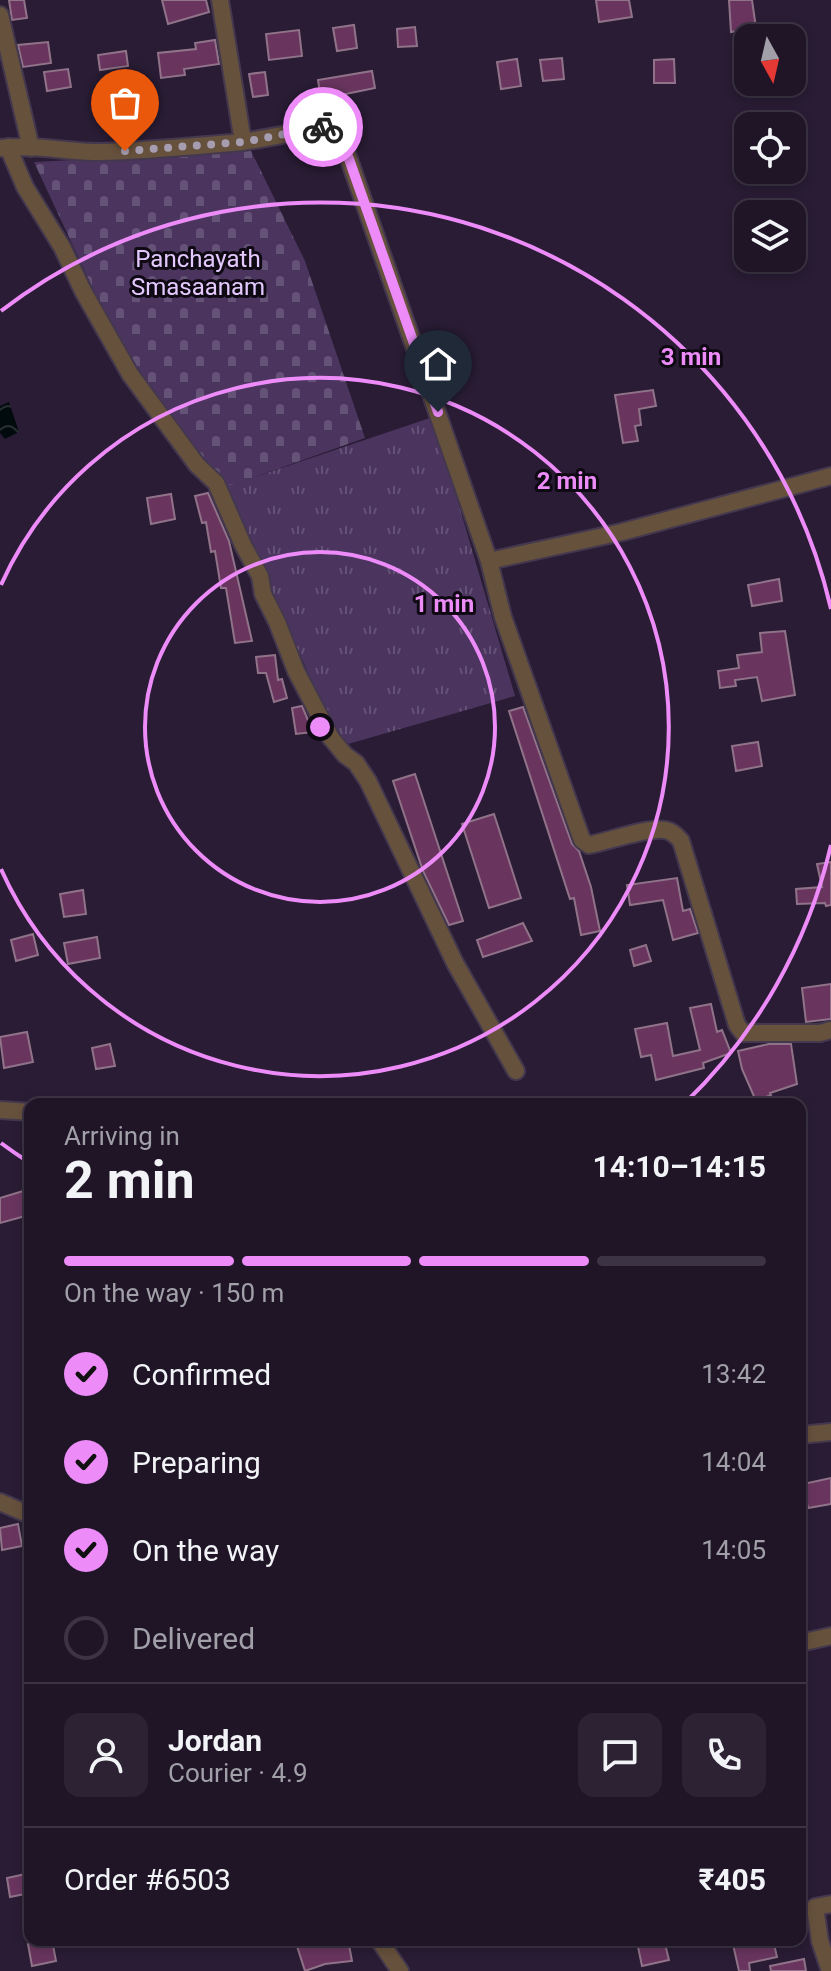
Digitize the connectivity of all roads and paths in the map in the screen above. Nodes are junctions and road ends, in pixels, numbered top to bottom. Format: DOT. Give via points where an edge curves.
graph roads {
  1 [pos="220,0"];
  2 [pos="0,15"];
  3 [pos="243,142"];
  4 [pos="4,148"];
  5 [pos="31,148"];
  6 [pos="831,476"];
  7 [pos="489,561"];
  8 [pos="831,1030"];
  9 [pos="516,1071"];
  10 [pos="0,1110"];
  11 [pos="24,1112"];
  12 [pos="831,1432"];
  13 [pos="806,1434"];
  14 [pos="0,1502"];
  15 [pos="24,1512"];
  16 [pos="831,1636"];
  17 [pos="806,1642"];
  18 [pos="831,1904"];
  19 [pos="383,1946"];
  20 [pos="400,1971"];
  21 [pos="830,1971"];
  1 -- 3 [label="street"];
  2 -- 5 [label="street"];
  3 -- 5 [label="street" via="137,151"];
  3 -- 7 [label="street" via="337,125"];
  4 -- 5 [label="street"];
  4 -- 9 [label="street" via="130,374 216,483 260,576 296,671 331,738 368,781 455,963"];
  6 -- 7 [label="street"];
  7 -- 8 [label="street" via="503,617 582,840 589,845 666,830 676,835 743,1033"];
  10 -- 11 [label="street"];
  12 -- 13 [label="street"];
  14 -- 15 [label="street"];
  16 -- 17 [label="street"];
  18 -- 21 [label="street" via="815,1907"];
  19 -- 20 [label="street"];
}
